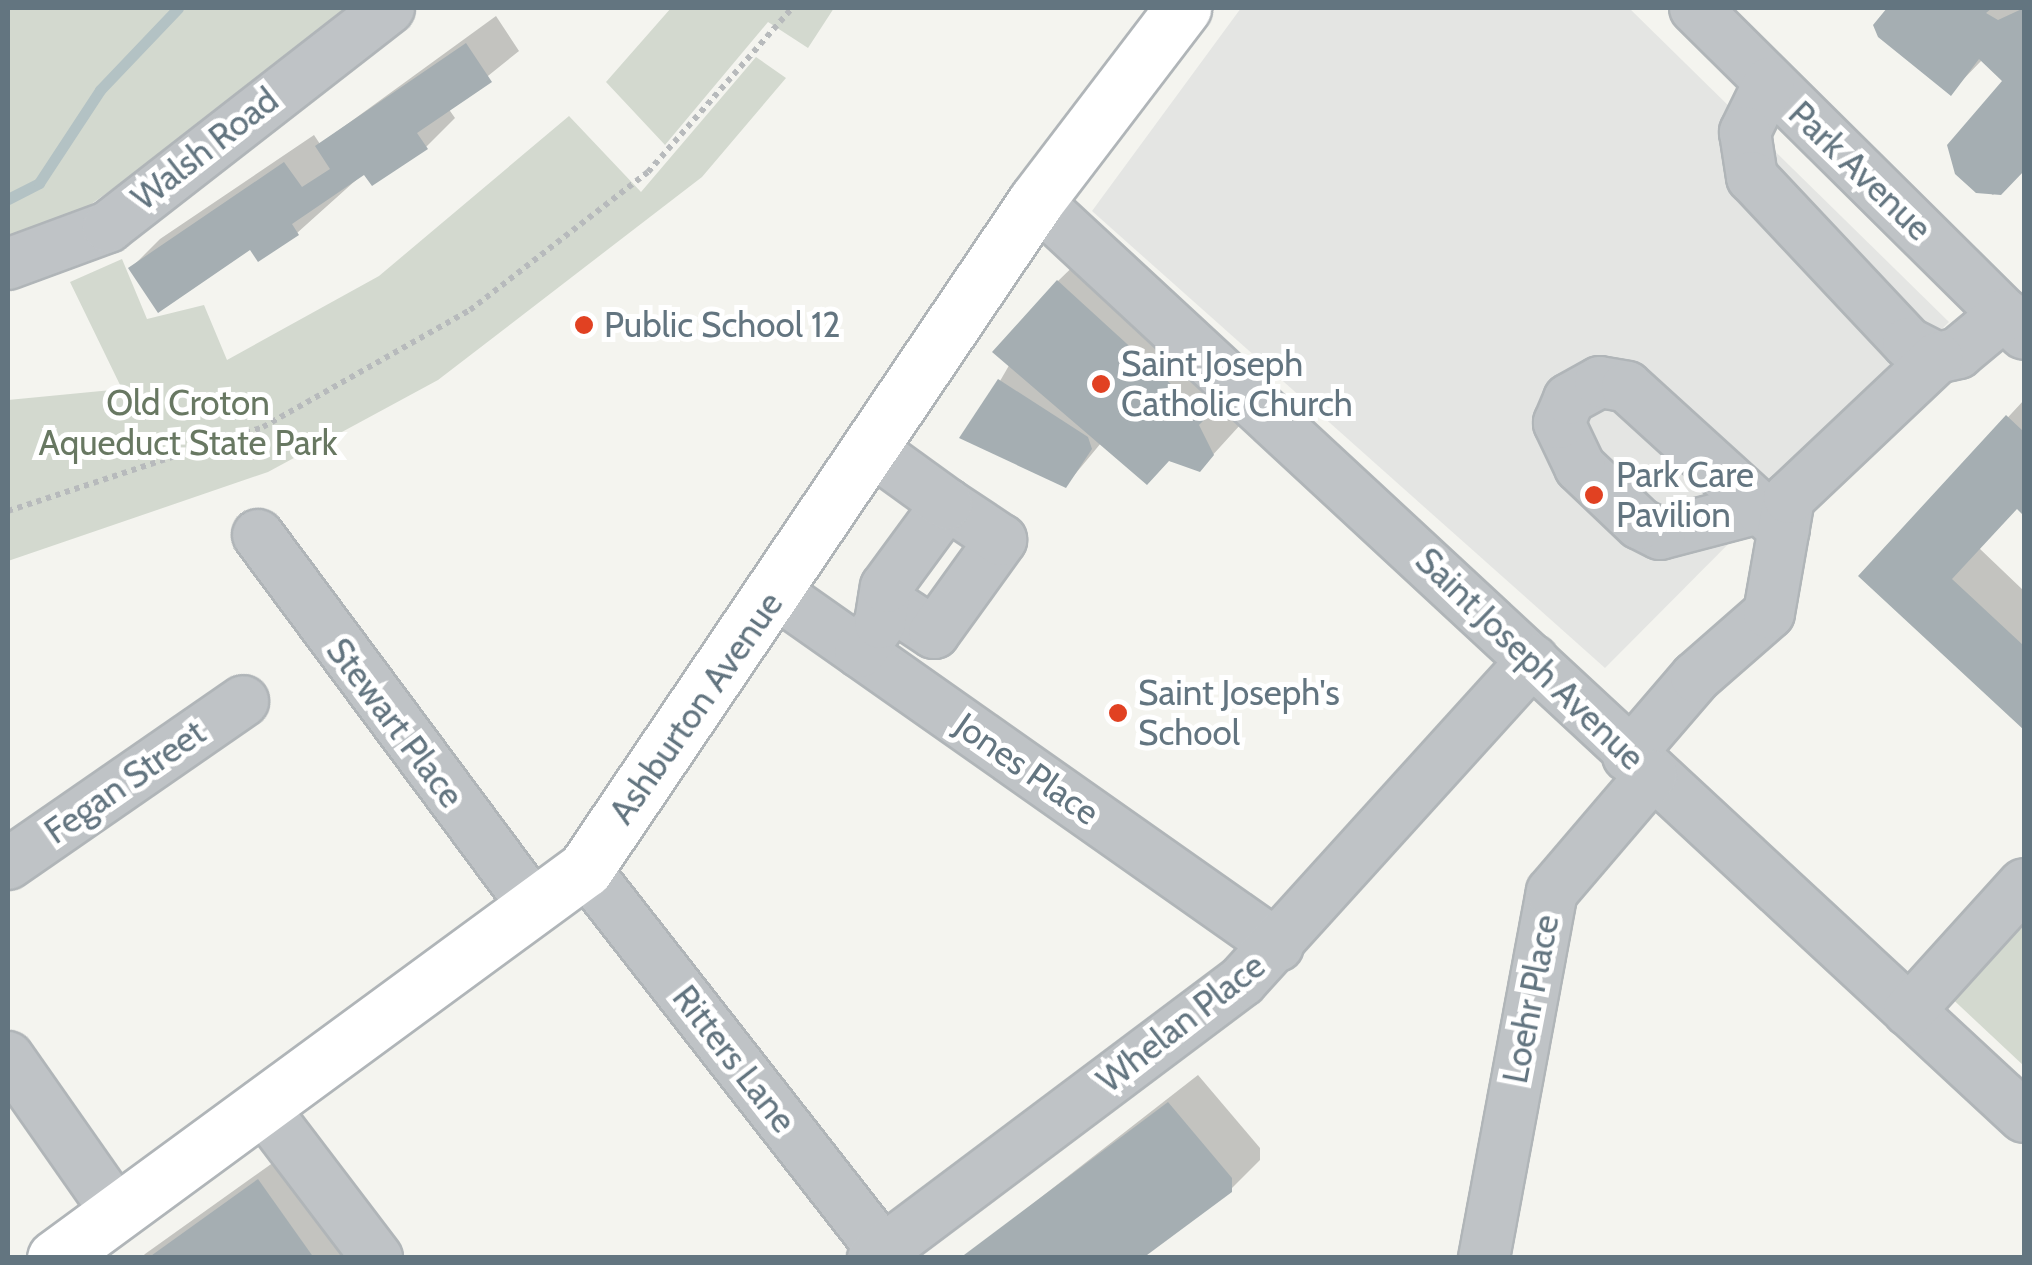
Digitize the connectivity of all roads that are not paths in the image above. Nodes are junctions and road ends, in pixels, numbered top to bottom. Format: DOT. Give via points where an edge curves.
graph roads {
  1 [pos="389,8"];
  2 [pos="1182,8"];
  3 [pos="1695,8"];
  4 [pos="1769,83"];
  5 [pos="1036,202"];
  6 [pos="8,264"];
  7 [pos="2015,324"];
  8 [pos="1938,358"];
  9 [pos="871,449"];
  10 [pos="258,535"];
  11 [pos="775,592"];
  12 [pos="860,652"];
  13 [pos="1533,660"];
  14 [pos="243,701"];
  15 [pos="1640,766"];
  16 [pos="8,864"];
  17 [pos="585,868"];
  18 [pos="2024,884"];
  19 [pos="535,908"];
  20 [pos="1278,946"];
  21 [pos="1909,1011"];
  22 [pos="8,1057"];
  23 [pos="261,1106"];
  24 [pos="2024,1117"];
  25 [pos="115,1210"];
  26 [pos="878,1254"];
  27 [pos="55,1258"];
  28 [pos="376,1258"];
  29 [pos="1484,1258"];
  1 -- 6 [label="street, Walsh Road" via="108,226"];
  2 -- 5 [label="main road, Ashburton Avenue"];
  3 -- 4 [label="street, Park Avenue"];
  4 -- 7 [label="street, Park Avenue"];
  4 -- 8 [label="street" via="1744,132 1752,178 1908,343"];
  5 -- 9 [label="main road, Ashburton Avenue"];
  5 -- 13 [label="street, Saint Joseph Avenue"];
  7 -- 8 [label="street, Loehr Place"];
  8 -- 15 [label="street, Loehr Place" via="1771,519 1770,612 1696,677"];
  9 -- 11 [label="main road, Ashburton Avenue"];
  9 -- 12 [label="street" via="947,504 884,600"];
  10 -- 19 [label="street, Stewart Place"];
  11 -- 12 [label="street, Jones Place"];
  11 -- 17 [label="main road, Ashburton Avenue"];
  12 -- 20 [label="street, Jones Place"];
  13 -- 15 [label="street, Saint Joseph Avenue"];
  13 -- 20 [label="street, Whelan Place"];
  14 -- 16 [label="street, Fegan Street"];
  15 -- 21 [label="street, Saint Joseph Avenue"];
  15 -- 29 [label="street, Loehr Place" via="1552,892"];
  17 -- 19 [label="main road, Ashburton Avenue"];
  17 -- 26 [label="street, Ritters Lane"];
  18 -- 21 [label="street"];
  19 -- 23 [label="main road, Ashburton Avenue"];
  20 -- 26 [label="street, Whelan Place"];
  21 -- 24 [label="street, Saint Joseph Avenue"];
  22 -- 25 [label="street"];
  23 -- 25 [label="main road, Ashburton Avenue"];
  23 -- 28 [label="street"];
  25 -- 27 [label="main road, Ashburton Avenue"];
}
